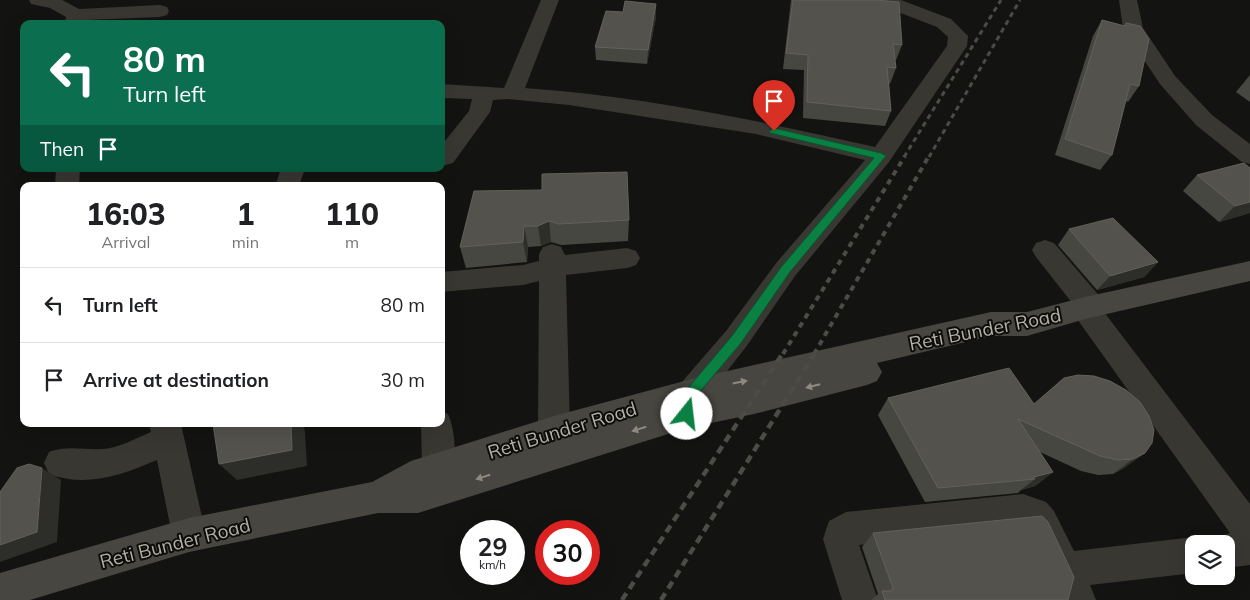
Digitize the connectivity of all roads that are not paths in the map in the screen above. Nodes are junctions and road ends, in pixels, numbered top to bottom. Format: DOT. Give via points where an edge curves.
graph roads {
  1 [pos="38,0"];
  2 [pos="550,0"];
  3 [pos="884,0"];
  4 [pos="1128,0"];
  5 [pos="160,11"];
  6 [pos="76,20"];
  7 [pos="445,92"];
  8 [pos="512,94"];
  9 [pos="482,102"];
  10 [pos="445,109"];
  11 [pos="445,156"];
  12 [pos="881,156"];
  13 [pos="1250,156"];
  14 [pos="1045,250"];
  15 [pos="627,258"];
  16 [pos="552,261"];
  17 [pos="1250,271"];
  18 [pos="445,282"];
  19 [pos="1088,308"];
  20 [pos="689,403"];
  21 [pos="437,427"];
  22 [pos="554,430"];
  23 [pos="167,432"];
  24 [pos="60,463"];
  25 [pos="438,468"];
  26 [pos="378,497"];
  27 [pos="1250,532"];
  28 [pos="189,536"];
  29 [pos="1250,548"];
  30 [pos="1235,550"];
  31 [pos="1185,557"];
  32 [pos="1071,585"];
  33 [pos="0,591"];
  34 [pos="860,600"];
  1 -- 6 [label="street" via="56,4"];
  2 -- 8 [label="street"];
  3 -- 12 [label="street" via="944,23 958,36 956,46"];
  4 -- 13 [label="street" via="1133,28 1167,80 1204,120"];
  5 -- 6 [label="street"];
  7 -- 9 [label="street"];
  8 -- 9 [label="street"];
  8 -- 12 [label="street" via="569,98 756,127"];
  9 -- 10 [label="street"];
  9 -- 11 [label="street"];
  12 -- 20 [label="street" via="786,269"];
  14 -- 19 [label="street"];
  15 -- 16 [label="street" via="572,263"];
  16 -- 18 [label="street" via="523,275"];
  16 -- 22 [label="street"];
  17 -- 19 [label="main road, Reti Bunder Road"];
  19 -- 20 [label="main road, Reti Bunder Road" via="1027,324 1012,336 791,391"];
  19 -- 27 [label="street"];
  20 -- 22 [label="main road, Reti Bunder Road"];
  20 -- 26 [label="main road, one-way" via="418,497"];
  21 -- 25 [label="street"];
  22 -- 25 [label="main road, Reti Bunder Road"];
  23 -- 24 [label="street" via="125,458 105,464"];
  23 -- 28 [label="street"];
  25 -- 26 [label="main road, Reti Bunder Road" via="411,477"];
  26 -- 28 [label="main road, Reti Bunder Road"];
  28 -- 33 [label="main road, Reti Bunder Road"];
  29 -- 30 [label="street"];
  31 -- 32 [label="street"];
  32 -- 34 [label="street" via="1042,523 1034,514 1023,511 846,529 841,532 840,539"];
}
